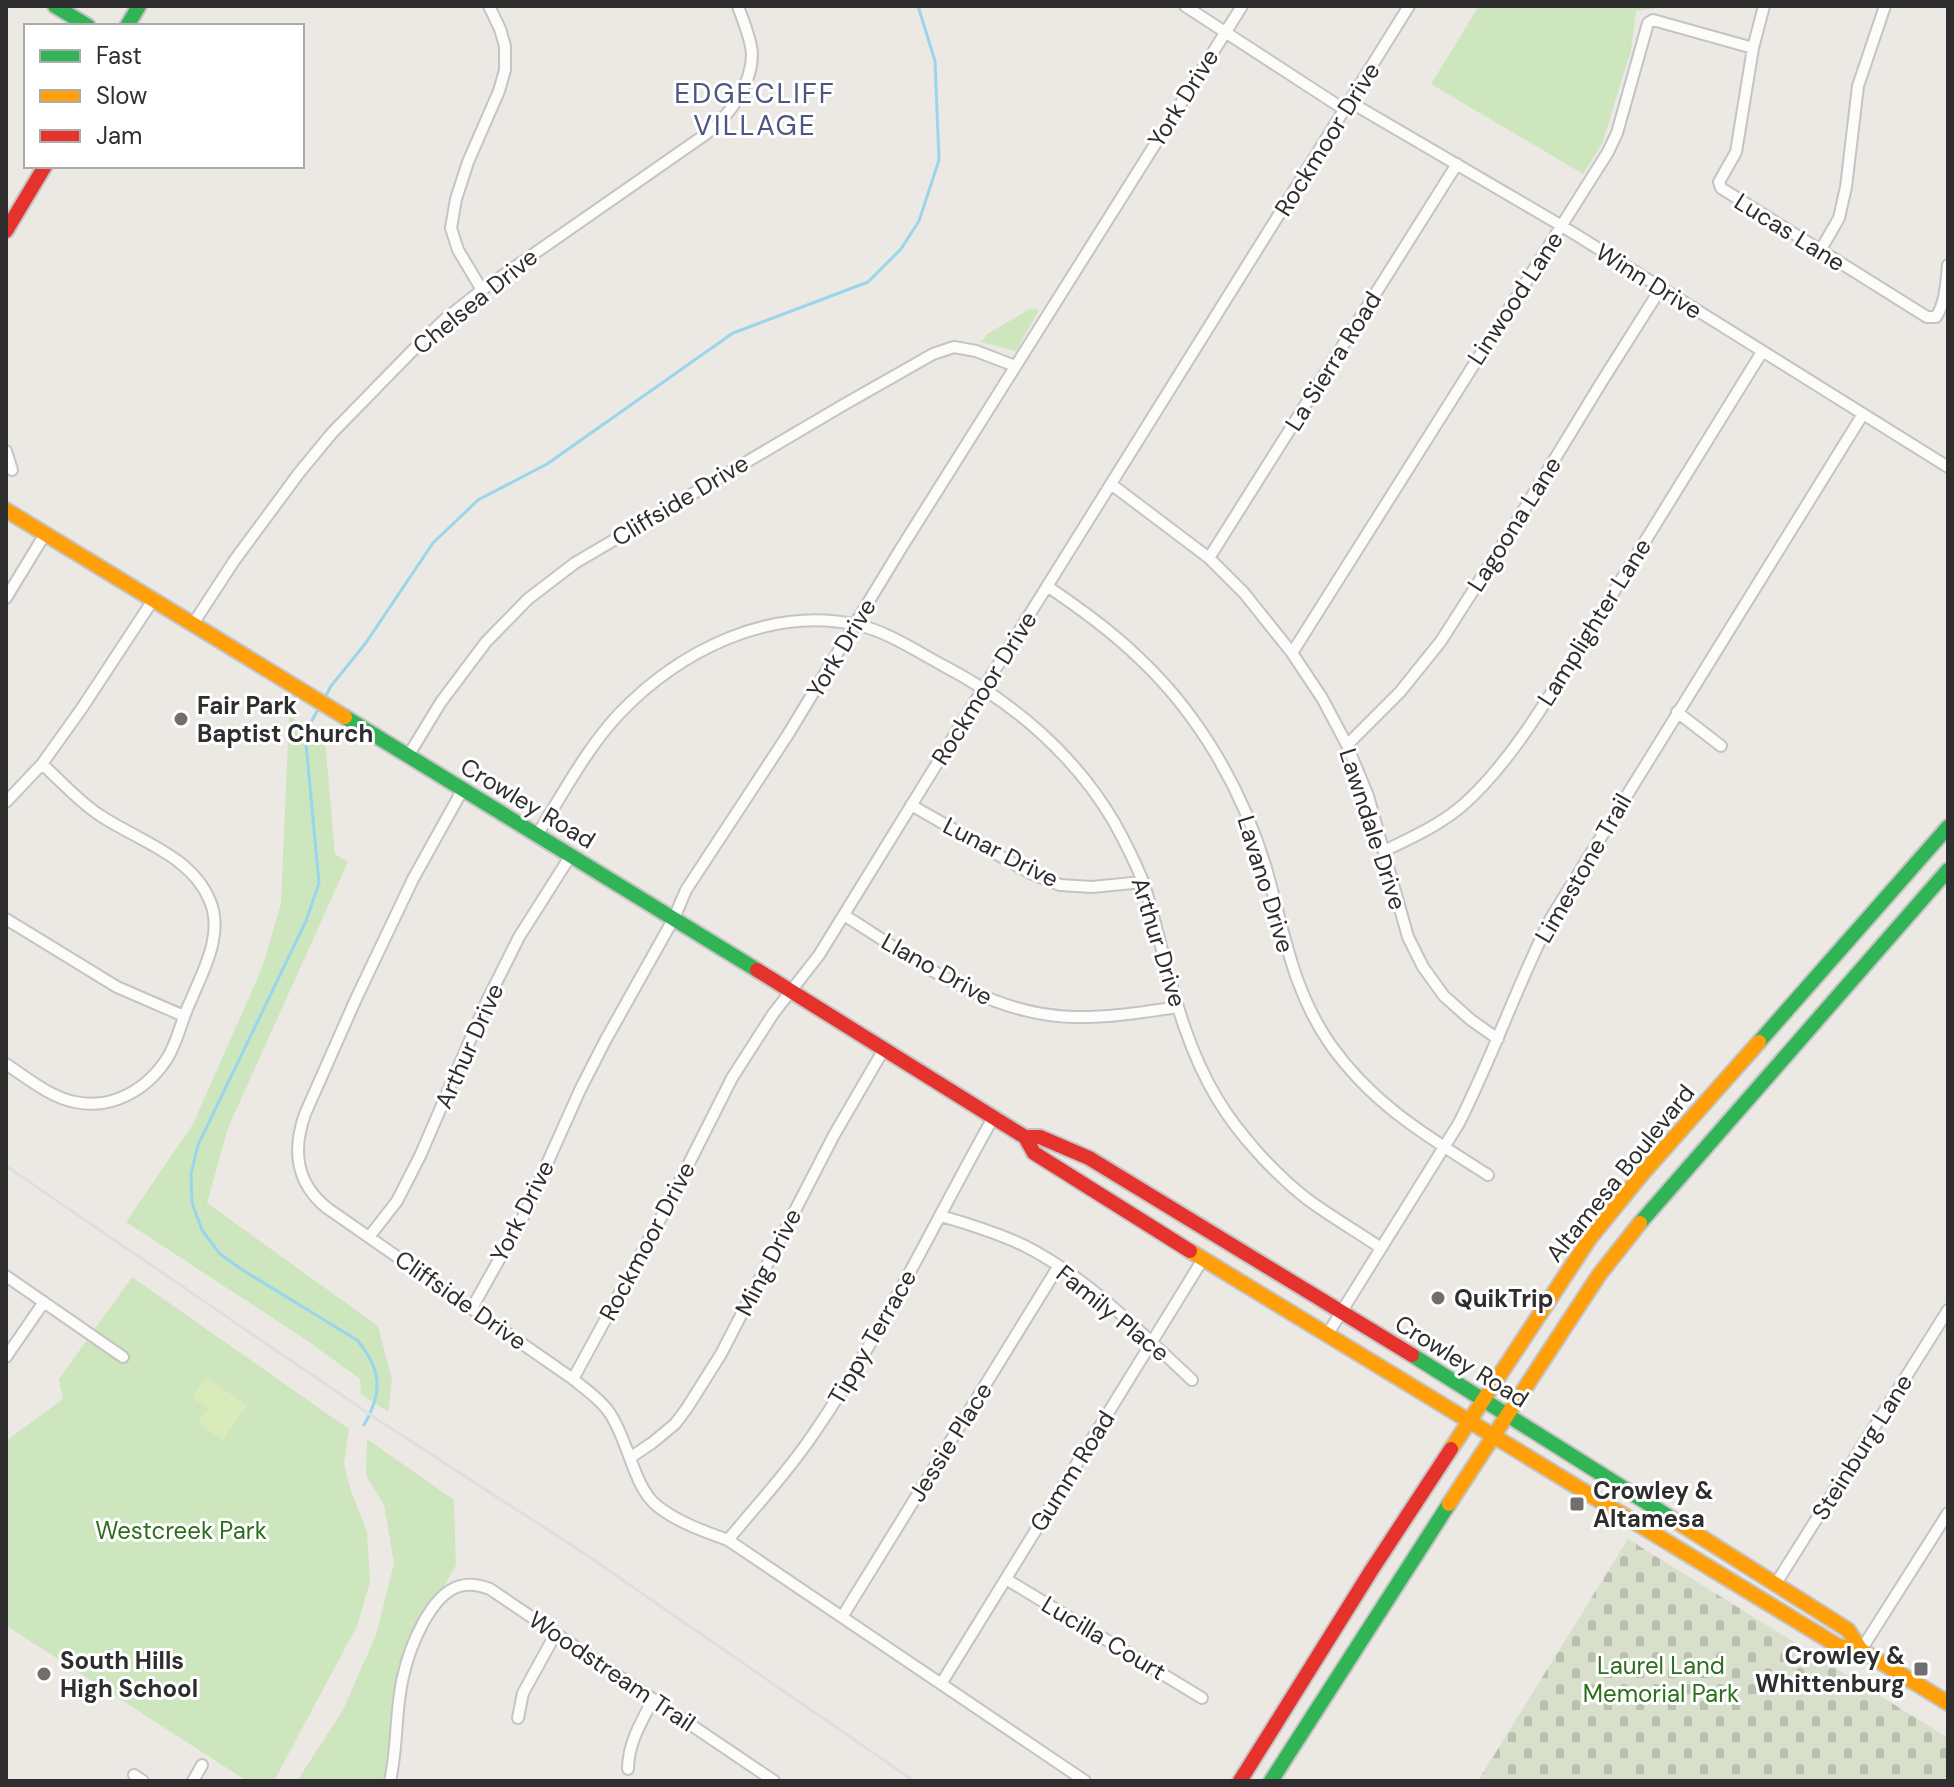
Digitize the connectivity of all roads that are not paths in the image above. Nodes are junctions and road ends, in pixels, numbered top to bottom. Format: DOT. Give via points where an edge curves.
graph roads {
  1 [pos="55,6"];
  2 [pos="139,6"];
  3 [pos="489,6"];
  4 [pos="738,6"];
  5 [pos="1185,6"];
  6 [pos="1242,6"];
  7 [pos="1409,6"];
  8 [pos="1764,6"];
  9 [pos="1885,6"];
  10 [pos="85,24"];
  11 [pos="128,24"];
  12 [pos="1225,31"];
  13 [pos="1753,48"];
  14 [pos="1347,106"];
  15 [pos="1457,164"];
  16 [pos="44,168"];
  17 [pos="1562,226"];
  18 [pos="6,231"];
  19 [pos="1820,251"];
  20 [pos="1948,265"];
  21 [pos="1661,288"];
  22 [pos="482,290"];
  23 [pos="1762,352"];
  24 [pos="1015,366"];
  25 [pos="1863,414"];
  26 [pos="6,451"];
  27 [pos="1948,467"];
  28 [pos="12,470"];
  29 [pos="1111,484"];
  30 [pos="6,510"];
  31 [pos="45,534"];
  32 [pos="1209,558"];
  33 [pos="1047,586"];
  34 [pos="6,598"];
  35 [pos="153,600"];
  36 [pos="193,624"];
  37 [pos="856,624"];
  38 [pos="1292,653"];
  39 [pos="983,689"];
  40 [pos="1677,712"];
  41 [pos="1347,745"];
  42 [pos="1721,746"];
  43 [pos="408,756"];
  44 [pos="42,764"];
  45 [pos="463,789"];
  46 [pos="6,802"];
  47 [pos="911,805"];
  48 [pos="1948,827"];
  49 [pos="537,835"];
  50 [pos="1384,851"];
  51 [pos="571,855"];
  52 [pos="1948,870"];
  53 [pos="1143,882"];
  54 [pos="844,915"];
  55 [pos="674,918"];
  56 [pos="6,919"];
  57 [pos="1861,926"];
  58 [pos="1884,945"];
  59 [pos="792,992"];
  60 [pos="1178,1007"];
  61 [pos="184,1016"];
  62 [pos="1498,1039"];
  63 [pos="884,1049"];
  64 [pos="6,1064"];
  65 [pos="993,1118"];
  66 [pos="1025,1137"];
  67 [pos="1445,1148"];
  68 [pos="1488,1175"];
  69 [pos="1608,1215"];
  70 [pos="941,1216"];
  71 [pos="1630,1233"];
  72 [pos="369,1237"];
  73 [pos="1381,1248"];
  74 [pos="1203,1259"];
  75 [pos="1058,1267"];
  76 [pos="6,1276"];
  77 [pos="44,1302"];
  78 [pos="472,1308"];
  79 [pos="1948,1310"];
  80 [pos="1341,1312"];
  81 [pos="1937,1327"];
  82 [pos="1948,1333"];
  83 [pos="1327,1335"];
  84 [pos="1151,1342"];
  85 [pos="6,1357"];
  86 [pos="123,1357"];
  87 [pos="573,1379"];
  88 [pos="1192,1380"];
  89 [pos="1484,1400"];
  90 [pos="1507,1415"];
  91 [pos="1470,1422"];
  92 [pos="1493,1436"];
  93 [pos="631,1457"];
  94 [pos="1948,1513"];
  95 [pos="728,1540"];
  96 [pos="1006,1579"];
  97 [pos="1735,1584"];
  98 [pos="1775,1585"];
  99 [pos="1360,1590"];
  100 [pos="1378,1612"];
  101 [pos="842,1617"];
  102 [pos="556,1633"];
  103 [pos="1861,1650"];
  104 [pos="941,1684"];
  105 [pos="1202,1698"];
  106 [pos="653,1699"];
  107 [pos="1948,1703"];
  108 [pos="518,1718"];
  109 [pos="202,1765"];
  110 [pos="628,1769"];
  111 [pos="758,1776"];
  112 [pos="193,1781"];
  113 [pos="390,1781"];
  114 [pos="774,1781"];
  115 [pos="1085,1781"];
  116 [pos="1240,1781"];
  117 [pos="1271,1781"];
  1 -- 10 [label="main road"];
  2 -- 11 [label="main road"];
  3 -- 22 [label="street" via="503,37 505,70 468,162 451,228"];
  4 -- 22 [label="street, Chelsea Drive" via="752,57 740,94 719,123"];
  5 -- 12 [label="street, Winn Drive"];
  6 -- 12 [label="street, York Drive"];
  7 -- 14 [label="street, Rockmoor Drive"];
  8 -- 13 [label="street, Lucas Lane"];
  9 -- 19 [label="street" via="1858,86 1839,218"];
  12 -- 14 [label="street, Winn Drive"];
  12 -- 24 [label="street, York Drive"];
  13 -- 17 [label="street, Linwood Lane" via="1653,20 1648,23 1617,133"];
  13 -- 19 [label="street, Lucas Lane" via="1736,152 1719,182"];
  14 -- 15 [label="street, Winn Drive"];
  14 -- 29 [label="street, Rockmoor Drive"];
  15 -- 17 [label="street, Winn Drive"];
  15 -- 32 [label="street, La Sierra Road"];
  16 -- 18 [label="main road"];
  17 -- 21 [label="street, Winn Drive"];
  17 -- 38 [label="street, Linwood Lane"];
  19 -- 20 [label="street, Lucas Lane" via="1927,317 1940,311"];
  21 -- 23 [label="street, Winn Drive"];
  21 -- 41 [label="street, Lagoona Lane" via="1441,641"];
  22 -- 36 [label="street, Chelsea Drive" via="444,320 332,433"];
  23 -- 25 [label="street, Winn Drive"];
  23 -- 50 [label="street, Lamplighter Lane" via="1499,766 1451,815"];
  24 -- 37 [label="street, York Drive"];
  24 -- 43 [label="street, Cliffside Drive" via="954,347 933,354 575,563 528,599 486,642"];
  25 -- 27 [label="street, Winn Drive"];
  25 -- 40 [label="street, Limestone Trail"];
  26 -- 28 [label="street"];
  29 -- 32 [label="street, Lawndale Drive"];
  29 -- 33 [label="street, Rockmoor Drive"];
  30 -- 31 [label="main road, Crowley Road"];
  31 -- 34 [label="street"];
  31 -- 35 [label="main road, Crowley Road"];
  32 -- 38 [label="street, Lawndale Drive"];
  33 -- 39 [label="street, Rockmoor Drive"];
  33 -- 67 [label="street, Lavano Drive" via="1138,656 1206,738 1251,827 1288,957 1310,1011 1359,1081"];
  35 -- 36 [label="main road, Crowley Road"];
  35 -- 44 [label="street"];
  36 -- 43 [label="main road, Crowley Road"];
  37 -- 39 [label="street, Arthur Drive"];
  37 -- 49 [label="street, Arthur Drive" via="799,620 768,626 726,639 676,666 619,714"];
  37 -- 55 [label="street, York Drive" via="686,890"];
  38 -- 41 [label="street, Lawndale Drive"];
  39 -- 47 [label="street, Rockmoor Drive"];
  39 -- 53 [label="street, Arthur Drive" via="1036,726 1070,760 1113,821"];
  40 -- 42 [label="street"];
  40 -- 62 [label="street, Limestone Trail" via="1551,918"];
  41 -- 50 [label="street, Lawndale Drive"];
  43 -- 45 [label="main road, Crowley Road"];
  44 -- 46 [label="street"];
  44 -- 61 [label="street" via="99,815 189,870 210,900 212,945"];
  45 -- 49 [label="main road, Crowley Road"];
  45 -- 72 [label="street, Cliffside Drive" via="413,879 300,1129 299,1165 310,1192"];
  47 -- 53 [label="street, Lunar Drive" via="1060,885"];
  47 -- 54 [label="street, Rockmoor Drive"];
  48 -- 57 [label="main road, Altamesa Boulevard"];
  49 -- 51 [label="main road, Crowley Road"];
  50 -- 62 [label="street, Lawndale Drive" via="1408,937 1423,967 1444,996"];
  51 -- 55 [label="main road, Crowley Road"];
  51 -- 72 [label="street, Arthur Drive" via="519,937 397,1201"];
  52 -- 58 [label="main road, Altamesa Boulevard"];
  53 -- 60 [label="street, Arthur Drive"];
  54 -- 59 [label="street, Rockmoor Drive"];
  54 -- 60 [label="street, Llano Drive" via="957,984 1001,1004 1071,1017"];
  55 -- 59 [label="main road, Crowley Road"];
  55 -- 78 [label="street, York Drive" via="605,1041 524,1215"];
  56 -- 61 [label="street" via="117,987"];
  57 -- 58 [label="main road"];
  57 -- 69 [label="main road, Altamesa Boulevard"];
  58 -- 71 [label="main road, Altamesa Boulevard"];
  59 -- 63 [label="main road, Crowley Road"];
  59 -- 87 [label="street, Rockmoor Drive" via="732,1078"];
  60 -- 73 [label="street, Arthur Drive" via="1195,1054 1232,1121 1306,1198"];
  61 -- 64 [label="street" via="158,1071 118,1100 74,1102"];
  62 -- 67 [label="street, Limestone Trail"];
  63 -- 65 [label="main road, Crowley Road"];
  63 -- 93 [label="street, Ming Drive" via="721,1354 675,1424"];
  65 -- 66 [label="main road, Crowley Road"];
  65 -- 70 [label="street, Tippy Terrace"];
  66 -- 74 [label="main road, Crowley Road" via="1034,1153"];
  66 -- 80 [label="main road, Crowley Road" via="1040,1137 1089,1158"];
  67 -- 68 [label="street, Lavano Drive"];
  67 -- 73 [label="street, Limestone Trail"];
  69 -- 71 [label="main road"];
  69 -- 89 [label="main road, Altamesa Boulevard"];
  70 -- 75 [label="street, Family Place" via="1024,1246"];
  70 -- 95 [label="street, Tippy Terrace" via="894,1304 811,1437"];
  71 -- 90 [label="main road, Altamesa Boulevard"];
  72 -- 78 [label="street, Cliffside Drive"];
  73 -- 80 [label="street, Limestone Trail"];
  74 -- 83 [label="main road, Crowley Road"];
  74 -- 84 [label="street, Gumm Road"];
  75 -- 84 [label="street, Family Place"];
  75 -- 101 [label="street, Jessie Place"];
  76 -- 77 [label="street"];
  77 -- 85 [label="street"];
  77 -- 86 [label="street"];
  78 -- 87 [label="street, Cliffside Drive"];
  79 -- 81 [label="street, Steinburg Lane"];
  80 -- 83 [label="street, Limestone Trail"];
  80 -- 89 [label="main road, Crowley Road"];
  81 -- 82 [label="street"];
  81 -- 98 [label="street, Steinburg Lane"];
  83 -- 91 [label="main road, Crowley Road"];
  84 -- 88 [label="street, Family Place"];
  84 -- 96 [label="street, Gumm Road"];
  87 -- 93 [label="street, Cliffside Drive" via="610,1413"];
  89 -- 90 [label="main road, Crowley Road"];
  89 -- 91 [label="main road, Altamesa Boulevard"];
  90 -- 92 [label="main road, Altamesa Boulevard"];
  90 -- 98 [label="main road, Crowley Road"];
  91 -- 92 [label="main road, Crowley Road"];
  91 -- 99 [label="main road, Altamesa Boulevard"];
  92 -- 97 [label="main road, Crowley Road"];
  92 -- 100 [label="main road, Altamesa Boulevard"];
  93 -- 95 [label="street, Cliffside Drive" via="656,1505"];
  94 -- 103 [label="street"];
  95 -- 101 [label="street, Cliffside Drive"];
  96 -- 104 [label="street, Gumm Road"];
  96 -- 105 [label="street, Lucilla Court"];
  97 -- 98 [label="main road"];
  97 -- 103 [label="main road, Crowley Road" via="1838,1646"];
  98 -- 103 [label="main road, Crowley Road" via="1848,1630"];
  99 -- 100 [label="main road"];
  99 -- 116 [label="main road, Altamesa Boulevard"];
  100 -- 117 [label="main road, Altamesa Boulevard"];
  101 -- 104 [label="street, Cliffside Drive"];
  102 -- 106 [label="street, Woodstream Trail"];
  102 -- 108 [label="street" via="523,1693"];
  102 -- 113 [label="street, Woodstream Trail" via="490,1589 469,1584 444,1594 408,1657"];
  103 -- 107 [label="main road, Crowley Road"];
  104 -- 115 [label="street, Cliffside Drive"];
  106 -- 110 [label="street" via="635,1736"];
  106 -- 111 [label="street, Woodstream Trail"];
  109 -- 112 [label="street"];
  111 -- 114 [label="street, Woodstream Trail"];
}
